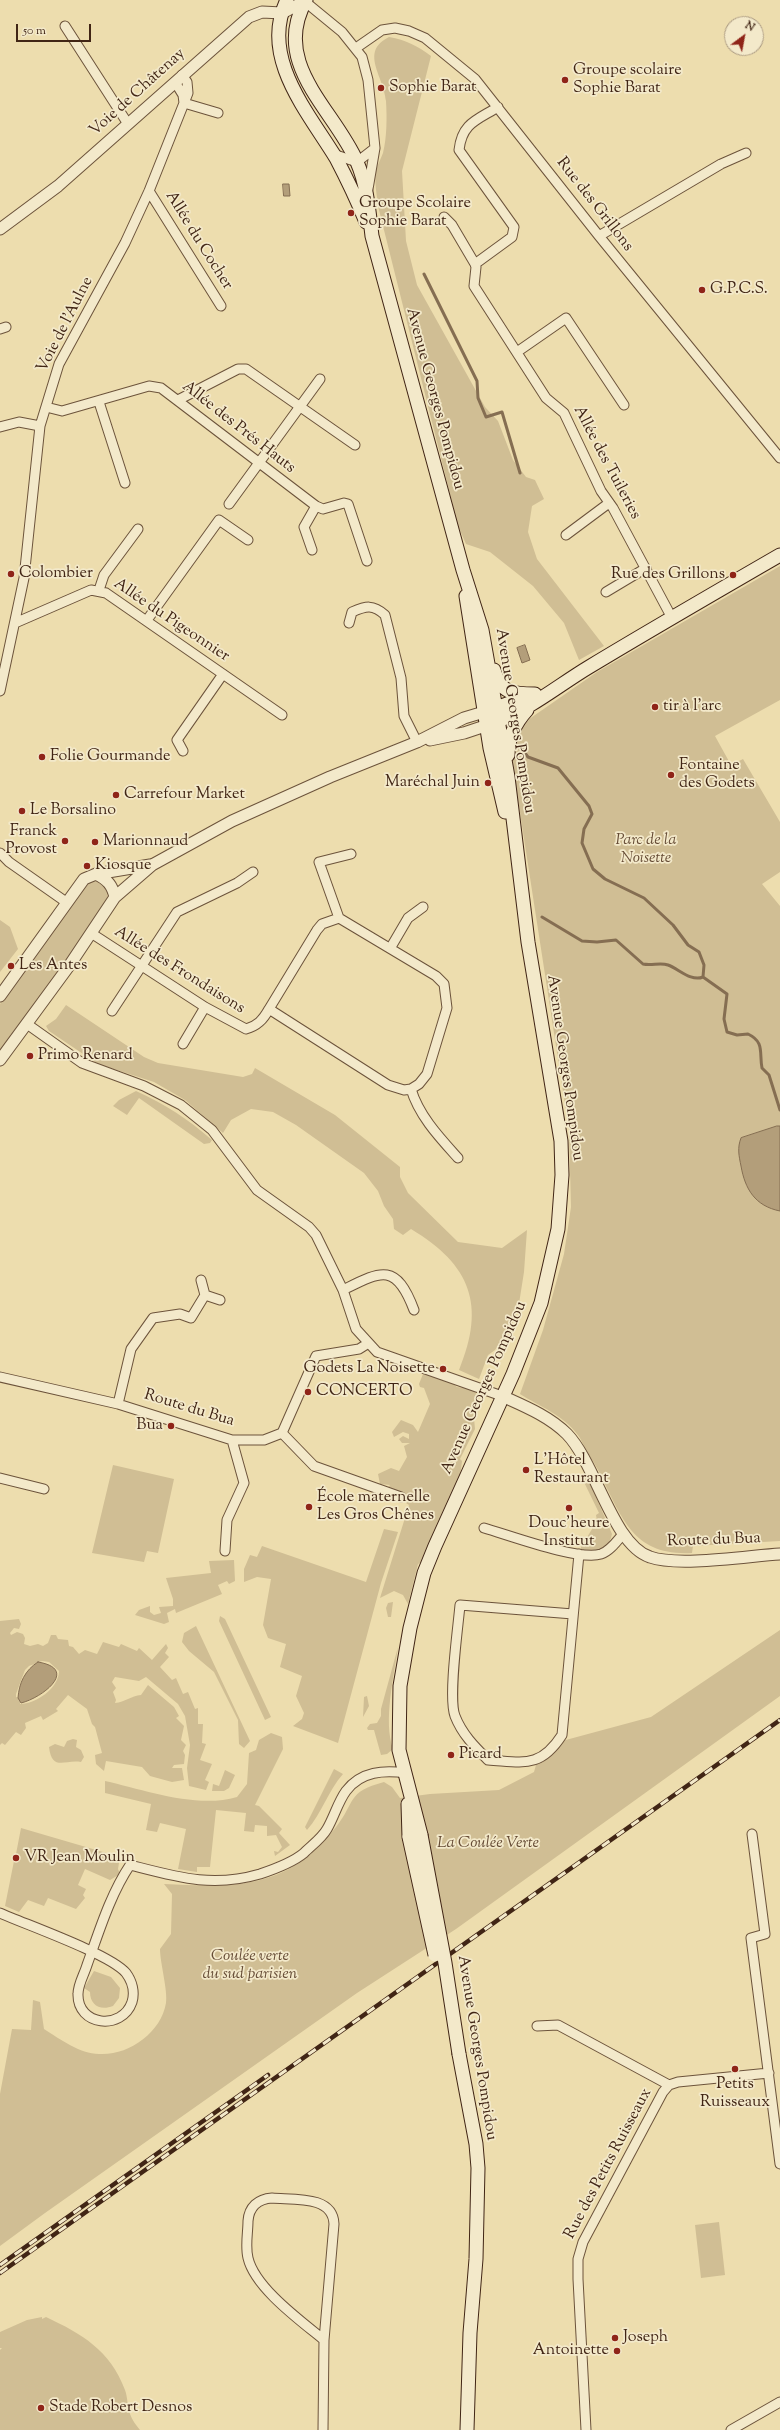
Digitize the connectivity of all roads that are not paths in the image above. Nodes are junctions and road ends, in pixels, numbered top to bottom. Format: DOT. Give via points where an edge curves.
graph roads {
  1 [pos="287,0"];
  2 [pos="305,0"];
  3 [pos="282,13"];
  4 [pos="65,26"];
  5 [pos="356,48"];
  6 [pos="178,79"];
  7 [pos="184,103"];
  8 [pos="498,107"];
  9 [pos="218,113"];
  10 [pos="128,124"];
  11 [pos="375,148"];
  12 [pos="746,153"];
  13 [pos="333,154"];
  14 [pos="357,162"];
  15 [pos="149,191"];
  16 [pos="367,195"];
  17 [pos="444,217"];
  18 [pos="0,229"];
  19 [pos="372,236"];
  20 [pos="599,236"];
  21 [pos="475,264"];
  22 [pos="221,306"];
  23 [pos="517,352"];
  24 [pos="320,379"];
  25 [pos="178,400"];
  26 [pos="99,402"];
  27 [pos="624,405"];
  28 [pos="301,406"];
  29 [pos="46,407"];
  30 [pos="40,426"];
  31 [pos="0,427"];
  32 [pos="355,445"];
  33 [pos="780,458"];
  34 [pos="258,464"];
  35 [pos="125,483"];
  36 [pos="609,503"];
  37 [pos="229,504"];
  38 [pos="316,506"];
  39 [pos="138,529"];
  40 [pos="566,535"];
  41 [pos="248,540"];
  42 [pos="312,550"];
  43 [pos="780,555"];
  44 [pos="367,561"];
  45 [pos="646,568"];
  46 [pos="463,570"];
  47 [pos="99,590"];
  48 [pos="606,592"];
  49 [pos="672,618"];
  50 [pos="147,620"];
  51 [pos="15,623"];
  52 [pos="350,623"];
  53 [pos="482,630"];
  54 [pos="223,674"];
  55 [pos="0,691"];
  56 [pos="538,697"];
  57 [pos="282,715"];
  58 [pos="491,717"];
  59 [pos="417,742"];
  60 [pos="183,751"];
  61 [pos="508,777"];
  62 [pos="0,854"];
  63 [pos="351,854"];
  64 [pos="152,865"];
  65 [pos="253,872"];
  66 [pos="96,874"];
  67 [pos="520,880"];
  68 [pos="114,898"];
  69 [pos="66,902"];
  70 [pos="423,907"];
  71 [pos="339,918"];
  72 [pos="91,933"];
  73 [pos="390,947"];
  74 [pos="141,966"];
  75 [pos="0,996"];
  76 [pos="205,1007"];
  77 [pos="269,1009"];
  78 [pos="112,1011"];
  79 [pos="27,1024"];
  80 [pos="183,1044"];
  81 [pos="0,1060"];
  82 [pos="411,1089"];
  83 [pos="458,1158"];
  84 [pos="201,1280"];
  85 [pos="343,1290"];
  86 [pos="205,1296"];
  87 [pos="220,1300"];
  88 [pos="414,1310"];
  89 [pos="367,1344"];
  90 [pos="0,1377"];
  91 [pos="502,1396"];
  92 [pos="118,1404"];
  93 [pos="282,1433"];
  94 [pos="232,1440"];
  95 [pos="0,1478"];
  96 [pos="44,1489"];
  97 [pos="401,1497"];
  98 [pos="484,1528"];
  99 [pos="624,1534"];
  100 [pos="225,1551"];
  101 [pos="579,1554"];
  102 [pos="780,1554"];
  103 [pos="573,1614"];
  104 [pos="406,1773"];
  105 [pos="752,1834"];
  106 [pos="0,1913"];
  107 [pos="91,1952"];
  108 [pos="538,2026"];
  109 [pos="768,2072"];
  110 [pos="669,2085"];
  111 [pos="780,2164"];
  112 [pos="324,2340"];
  113 [pos="466,2398"];
  114 [pos="780,2402"];
  115 [pos="323,2430"];
  116 [pos="459,2430"];
  117 [pos="467,2430"];
  118 [pos="586,2430"];
  119 [pos="732,2430"];
  1 -- 3 [label="main road, Avenue Georges Pompidou"];
  2 -- 3 [label="street"];
  2 -- 5 [label="street" via="342,32"];
  2 -- 14 [label="main road, Avenue Georges Pompidou" via="296,30 297,53 303,74"];
  3 -- 6 [label="street, Voie de Châtenay" via="262,12 249,17"];
  3 -- 13 [label="main road, Avenue Georges Pompidou" via="278,38 284,66 297,97"];
  4 -- 10 [label="street"];
  5 -- 8 [label="street, Rue des Grillons" via="382,30 395,28 409,31 425,38 460,65"];
  5 -- 11 [label="street" via="362,57 368,80"];
  6 -- 7 [label="street, Voie de l'Aulne" via="188,88"];
  6 -- 10 [label="street, Voie de Châtenay"];
  7 -- 9 [label="street"];
  7 -- 15 [label="street, Voie de l'Aulne"];
  8 -- 20 [label="street, Rue des Grillons"];
  8 -- 21 [label="street" via="465,128 460,137 459,150 514,227 512,237"];
  10 -- 18 [label="street, Voie de Châtenay" via="58,186"];
  11 -- 14 [label="street"];
  11 -- 16 [label="street"];
  12 -- 20 [label="street" via="721,164"];
  13 -- 14 [label="street"];
  13 -- 19 [label="main road, Avenue Georges Pompidou"];
  14 -- 16 [label="main road, Avenue Georges Pompidou"];
  15 -- 22 [label="street, Allée du Cocher"];
  15 -- 29 [label="street, Voie de l'Aulne" via="125,243 60,364"];
  16 -- 19 [label="main road, Avenue Georges Pompidou"];
  17 -- 21 [label="street" via="452,225"];
  19 -- 46 [label="main road, Avenue Georges Pompidou"];
  20 -- 33 [label="street, Rue des Grillons"];
  21 -- 23 [label="street, Allée des Tuileries" via="474,286"];
  23 -- 27 [label="street" via="566,318"];
  23 -- 36 [label="street, Allée des Tuileries" via="546,398 564,413"];
  24 -- 28 [label="street"];
  25 -- 26 [label="street, Allée des Prés Hauts" via="161,388 149,386"];
  25 -- 28 [label="street" via="238,369 246,369"];
  25 -- 34 [label="street, Allée des Prés Hauts"];
  26 -- 29 [label="street, Allée des Prés Hauts" via="62,411"];
  26 -- 35 [label="street"];
  28 -- 32 [label="street"];
  28 -- 34 [label="street"];
  29 -- 30 [label="street, Voie de l'Aulne"];
  30 -- 31 [label="street" via="19,422"];
  30 -- 51 [label="street, Voie de l'Aulne" via="24,578"];
  34 -- 37 [label="street"];
  34 -- 38 [label="street, Allée des Prés Hauts"];
  36 -- 40 [label="street"];
  36 -- 45 [label="street, Allée des Tuileries"];
  38 -- 42 [label="street" via="304,527"];
  38 -- 44 [label="street" via="323,509 344,503 351,506"];
  39 -- 47 [label="street" via="104,575"];
  41 -- 50 [label="street" via="219,520"];
  43 -- 49 [label="main road"];
  45 -- 48 [label="street"];
  45 -- 49 [label="street, Allée des Tuileries"];
  46 -- 53 [label="main road, Avenue Georges Pompidou"];
  46 -- 58 [label="main road, Avenue Georges Pompidou"];
  47 -- 50 [label="street, Allée du Pigeonnier"];
  47 -- 51 [label="street, Allée du Pigeonnier" via="91,590"];
  49 -- 56 [label="main road"];
  50 -- 54 [label="street, Allée du Pigeonnier"];
  51 -- 55 [label="street, Voie de l'Aulne"];
  52 -- 59 [label="street" via="352,612 369,606 378,608 386,615 401,678 404,716"];
  53 -- 56 [label="main road" via="498,682 516,694"];
  53 -- 58 [label="main road, Avenue Georges Pompidou"];
  54 -- 57 [label="street, Allée du Pigeonnier"];
  54 -- 60 [label="street" via="177,740"];
  56 -- 58 [label="main road"];
  56 -- 61 [label="main road" via="514,726 510,735"];
  58 -- 59 [label="street" via="464,733"];
  58 -- 61 [label="main road, Avenue Georges Pompidou"];
  58 -- 67 [label="main road, Avenue Georges Pompidou"];
  59 -- 64 [label="street" via="239,818"];
  61 -- 67 [label="main road, Avenue Georges Pompidou"];
  62 -- 69 [label="street"];
  63 -- 71 [label="street" via="319,862"];
  64 -- 66 [label="street"];
  64 -- 68 [label="street"];
  65 -- 74 [label="street" via="237,883 177,912"];
  66 -- 68 [label="street" via="112,886"];
  66 -- 69 [label="street" via="79,883"];
  67 -- 91 [label="main road, Avenue Georges Pompidou" via="555,1098 561,1141 562,1175 558,1229 541,1304 526,1346"];
  68 -- 72 [label="street"];
  69 -- 75 [label="street"];
  70 -- 73 [label="street" via="408,918"];
  71 -- 73 [label="street"];
  71 -- 77 [label="street, Allée des Frondaisons" via="322,924 317,930"];
  72 -- 74 [label="street, Allée des Frondaisons"];
  72 -- 79 [label="street"];
  73 -- 82 [label="street" via="436,976 444,984 446,992 447,1008 427,1074"];
  74 -- 76 [label="street, Allée des Frondaisons"];
  74 -- 78 [label="street"];
  76 -- 77 [label="street, Allée des Frondaisons" via="246,1028 260,1022"];
  76 -- 80 [label="street"];
  77 -- 82 [label="street, Allée des Frondaisons" via="388,1085 404,1090"];
  79 -- 81 [label="street"];
  79 -- 85 [label="street" via="82,1063 144,1086 196,1115 212,1130 257,1190 309,1227 316,1235"];
  82 -- 83 [label="street" via="415,1102 439,1137"];
  84 -- 86 [label="street"];
  85 -- 88 [label="street" via="383,1273 401,1282"];
  85 -- 89 [label="street" via="356,1330"];
  86 -- 87 [label="street"];
  86 -- 92 [label="street" via="191,1318 180,1314 153,1318 131,1350"];
  89 -- 91 [label="street" via="377,1352"];
  89 -- 93 [label="street" via="359,1349 316,1356"];
  90 -- 92 [label="street, Route du Bua"];
  91 -- 99 [label="street" via="549,1420 567,1434 585,1458"];
  91 -- 104 [label="main road, Avenue Georges Pompidou" via="424,1573 410,1628 406,1664"];
  92 -- 94 [label="street, Route du Bua"];
  93 -- 94 [label="street, Route du Bua" via="264,1440"];
  93 -- 97 [label="street" via="314,1466"];
  94 -- 100 [label="street" via="244,1482 227,1520"];
  95 -- 96 [label="street"];
  98 -- 101 [label="street"];
  99 -- 101 [label="street" via="602,1554"];
  99 -- 102 [label="street, Route du Bua" via="633,1546 650,1557 663,1560"];
  101 -- 103 [label="street"];
  103 -- 103 [label="street" via="562,1735 555,1746 533,1762 488,1760 467,1739 454,1714 460,1605"];
  104 -- 107 [label="street" via="374,1772 362,1778 346,1791 326,1830 303,1854 276,1869 242,1879 220,1882 184,1879 130,1865"];
  104 -- 113 [label="main road, Avenue Georges Pompidou, bridge" via="415,1836 445,1963 455,2054 476,2144 476,2259"];
  105 -- 109 [label="street" via="765,1934 751,1938"];
  106 -- 107 [label="street"];
  107 -- 107 [label="street" via="78,1994 84,2012 94,2019 105,2022 117,2019 130,2007 132,1987 125,1972"];
  108 -- 110 [label="street" via="558,2025"];
  109 -- 110 [label="street, Rue des Petits Ruisseaux"];
  109 -- 111 [label="street"];
  110 -- 118 [label="street, Rue des Petits Ruisseaux" via="580,2250 578,2279"];
  112 -- 112 [label="street" via="333,2215 328,2208 316,2202 272,2198 262,2200 254,2206 249,2215 246,2251 252,2271 261,2283"];
  112 -- 115 [label="street"];
  113 -- 116 [label="main road, Avenue Georges Pompidou"];
  113 -- 117 [label="main road, Avenue Georges Pompidou"];
  114 -- 119 [label="street"];
}
